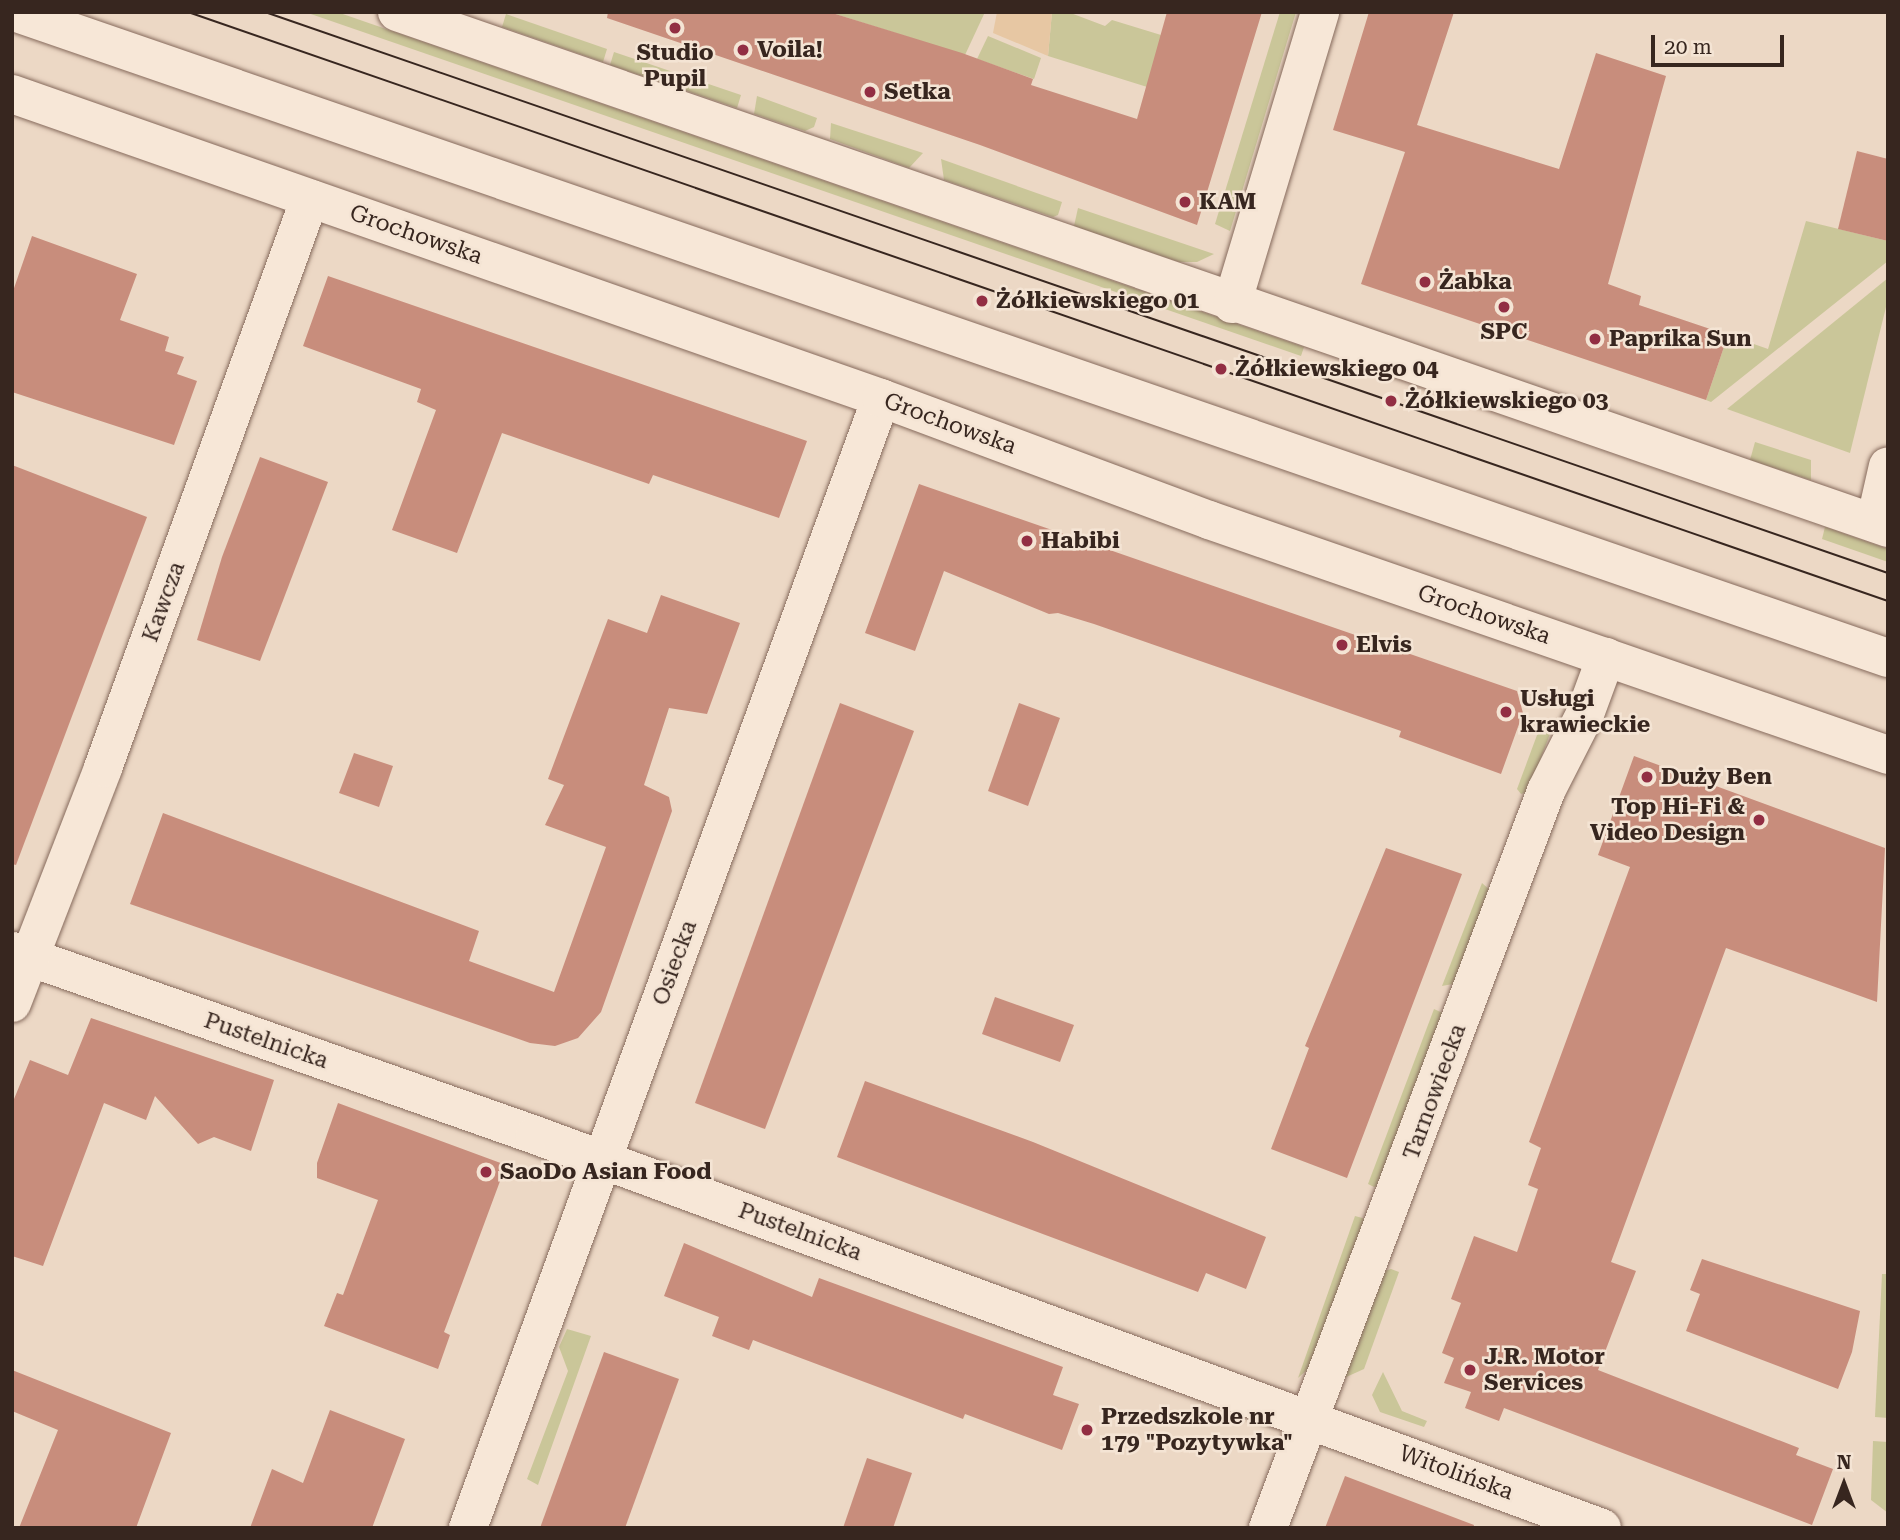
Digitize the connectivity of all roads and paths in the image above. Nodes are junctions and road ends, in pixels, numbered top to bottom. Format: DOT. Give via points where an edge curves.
graph roads {
  1 [pos="14,12"];
  2 [pos="397,12"];
  3 [pos="1320,12"];
  4 [pos="12,94"];
  5 [pos="310,198"];
  6 [pos="1232,304"];
  7 [pos="881,398"];
  8 [pos="1888,466"];
  9 [pos="1881,525"];
  10 [pos="1606,657"];
  11 [pos="1888,658"];
  12 [pos="1888,755"];
  13 [pos="21,954"];
  14 [pos="12,1003"];
  15 [pos="604,1160"];
  16 [pos="1310,1418"];
  17 [pos="468,1528"];
  18 [pos="1268,1528"];
  19 [pos="1602,1528"];
  1 -- 11 [label="street"];
  2 -- 6 [label="street"];
  3 -- 6 [label="street"];
  4 -- 5 [label="street, Grochowska"];
  5 -- 7 [label="street, Grochowska"];
  5 -- 13 [label="street, Kawcza"];
  6 -- 9 [label="street"];
  7 -- 10 [label="street, Grochowska" via="1209,520"];
  7 -- 15 [label="street, Osiecka"];
  8 -- 9 [label="street"];
  10 -- 12 [label="street, Grochowska"];
  10 -- 16 [label="street, Tarnowiecka" via="1585,714 1546,791"];
  13 -- 14 [label="street, Kawcza"];
  13 -- 15 [label="street, Pustelnicka"];
  15 -- 16 [label="street, Pustelnicka"];
  15 -- 17 [label="street, Osiecka"];
  16 -- 18 [label="street, Tarnowiecka"];
  16 -- 19 [label="street, Witolińska"];
}
